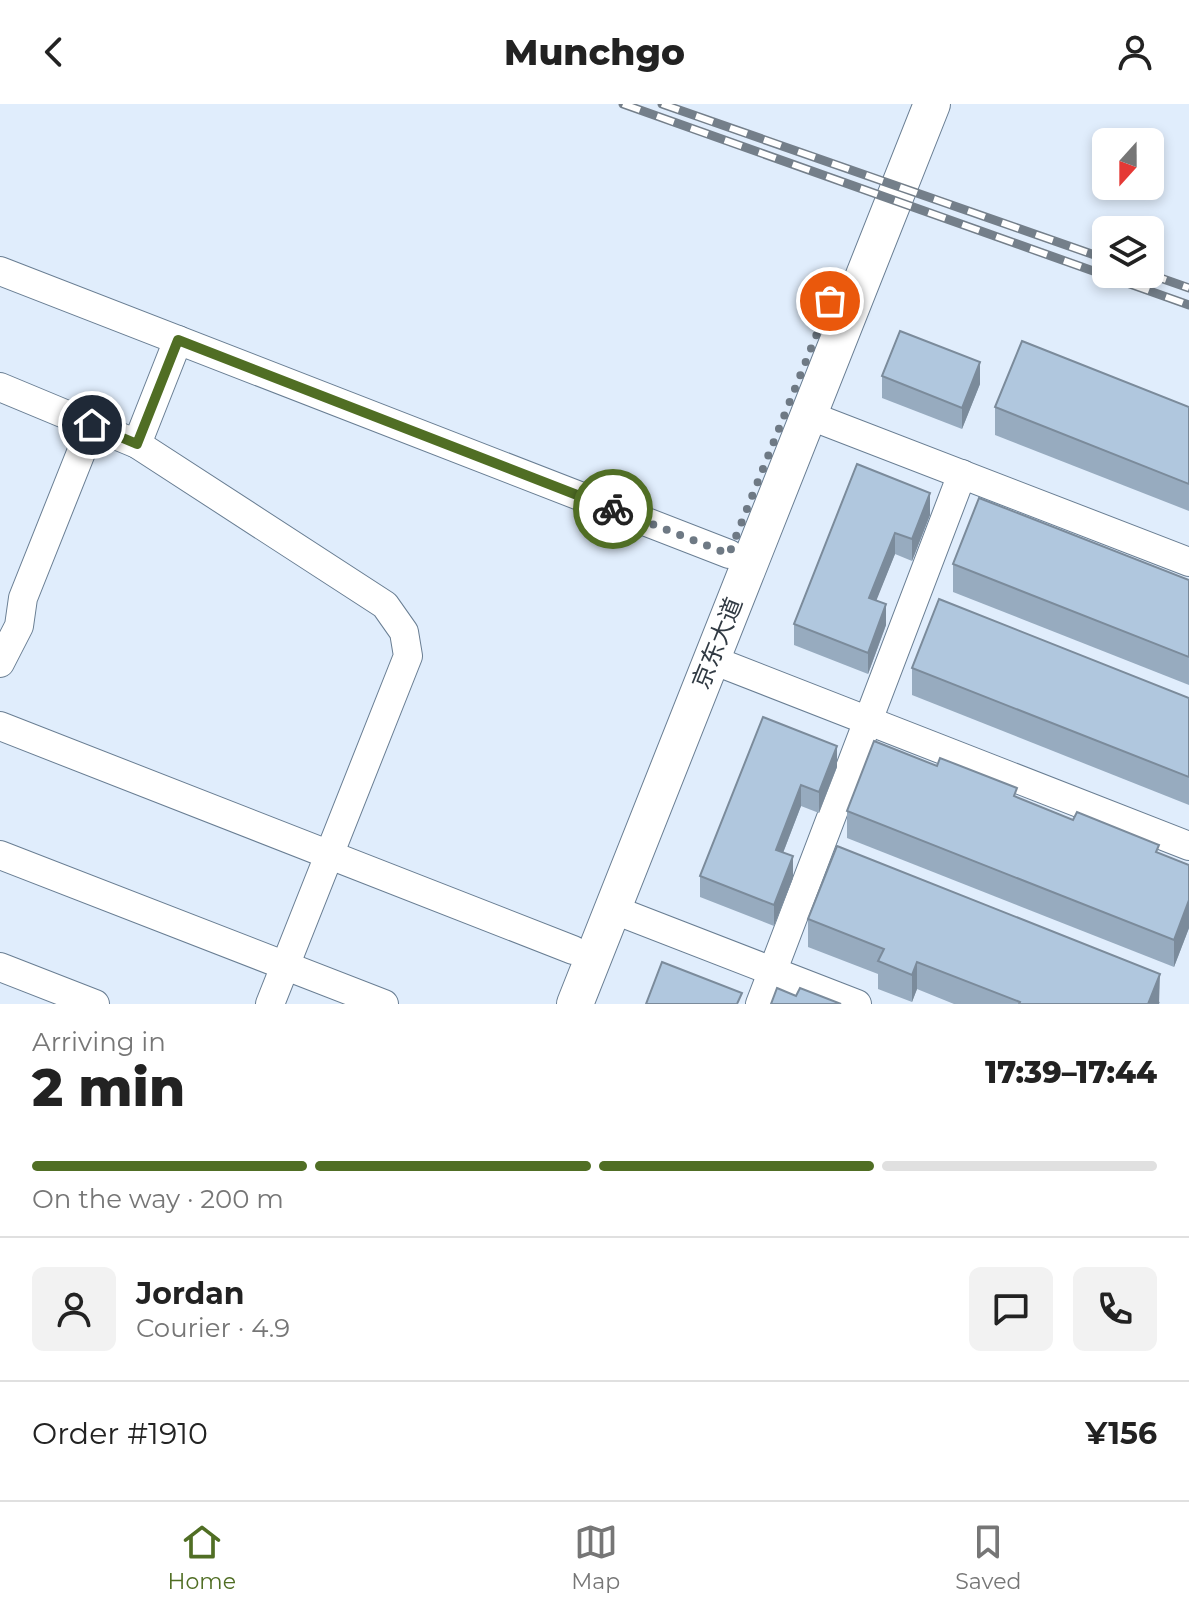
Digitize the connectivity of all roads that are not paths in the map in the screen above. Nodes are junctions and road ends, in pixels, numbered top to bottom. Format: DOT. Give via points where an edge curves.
graph roads {
  1 [pos="909,104"];
  2 [pos="932,104"];
  3 [pos="0,271"];
  4 [pos="178,340"];
  5 [pos="0,387"];
  6 [pos="808,415"];
  7 [pos="92,425"];
  8 [pos="137,444"];
  9 [pos="962,474"];
  10 [pos="729,554"];
  11 [pos="1189,562"];
  12 [pos="710,659"];
  13 [pos="0,663"];
  14 [pos="868,720"];
  15 [pos="0,726"];
  16 [pos="1189,846"];
  17 [pos="329,854"];
  18 [pos="0,855"];
  19 [pos="612,909"];
  20 [pos="573,950"];
  21 [pos="285,965"];
  22 [pos="0,967"];
  23 [pos="772,971"];
  24 [pos="95,1004"];
  25 [pos="270,1004"];
  26 [pos="384,1004"];
  27 [pos="552,1004"];
  28 [pos="575,1004"];
  29 [pos="760,1004"];
  30 [pos="857,1004"];
  1 -- 10 [label="main road, 京东大道"];
  2 -- 6 [label="main road, 京东大道"];
  3 -- 4 [label="street"];
  4 -- 8 [label="street"];
  4 -- 10 [label="street"];
  5 -- 7 [label="street"];
  6 -- 9 [label="street"];
  6 -- 12 [label="main road, 京东大道"];
  7 -- 8 [label="street"];
  7 -- 13 [label="street" via="23,598 19,626"];
  8 -- 17 [label="street" via="385,605 404,632 408,656"];
  9 -- 11 [label="street"];
  9 -- 14 [label="street"];
  10 -- 20 [label="main road, 京东大道"];
  12 -- 14 [label="street"];
  12 -- 19 [label="main road, 京东大道"];
  14 -- 16 [label="street"];
  14 -- 23 [label="street"];
  15 -- 17 [label="street"];
  17 -- 20 [label="street"];
  17 -- 21 [label="street"];
  18 -- 21 [label="street"];
  19 -- 23 [label="street"];
  19 -- 28 [label="main road, 京东大道"];
  20 -- 27 [label="main road, 京东大道"];
  21 -- 25 [label="street"];
  21 -- 26 [label="street"];
  22 -- 24 [label="street"];
  23 -- 29 [label="street"];
  23 -- 30 [label="street"];
}
